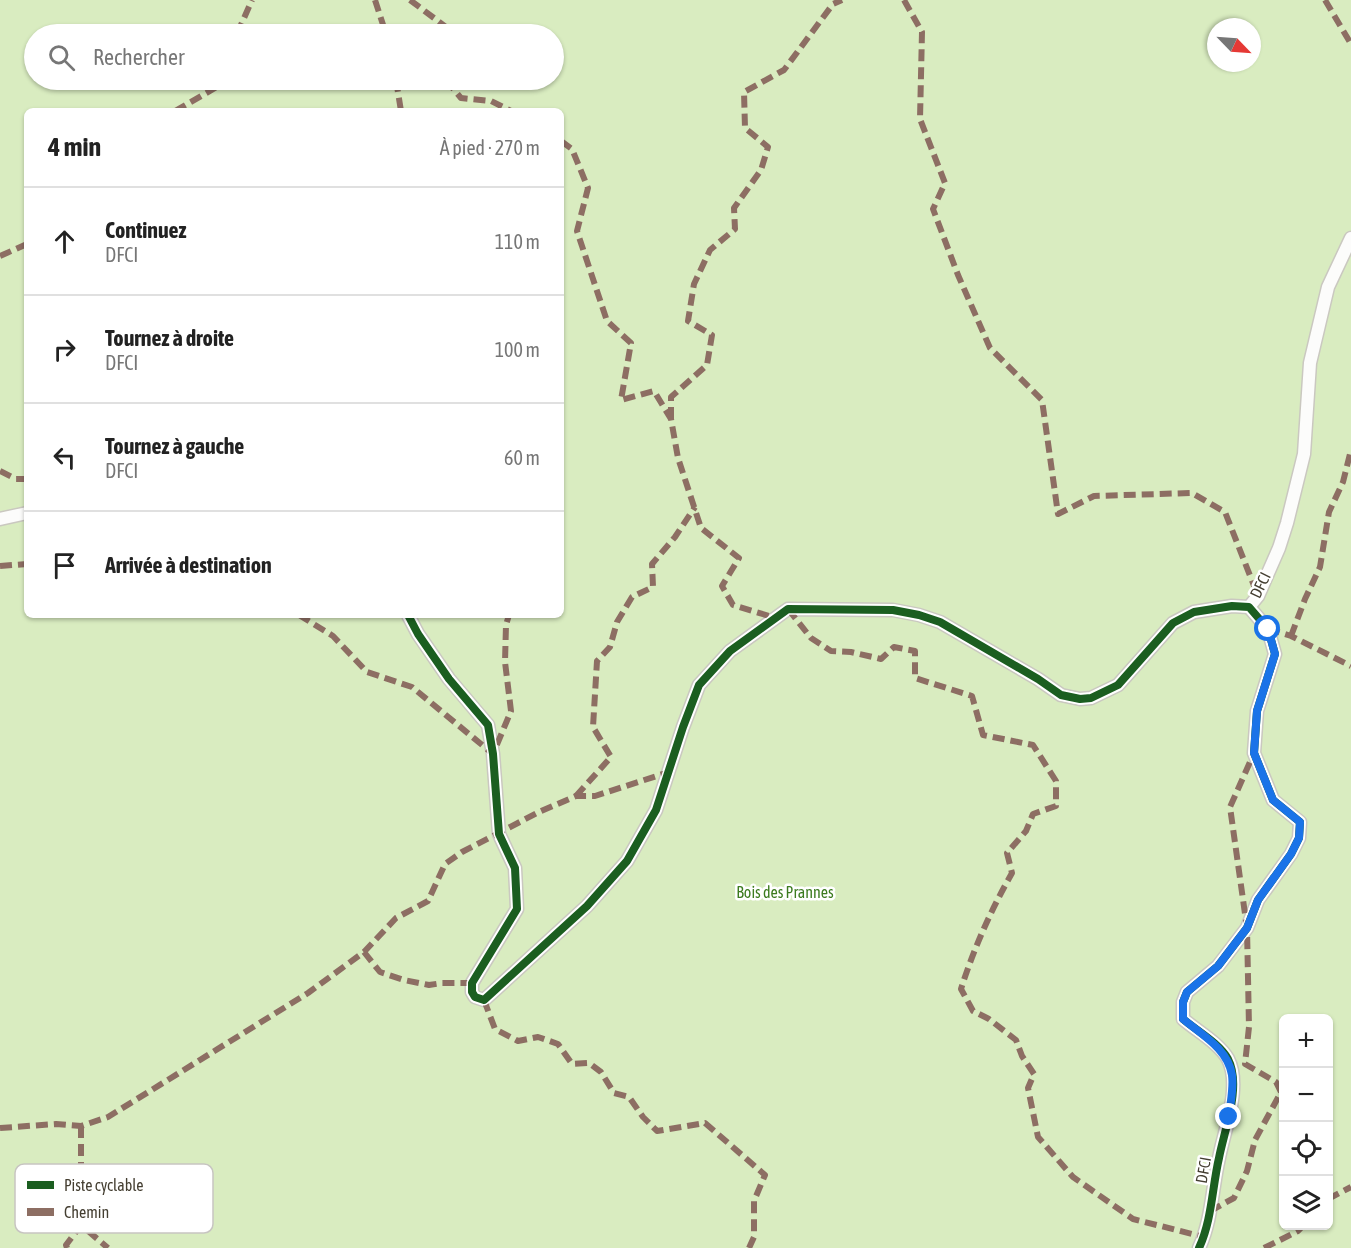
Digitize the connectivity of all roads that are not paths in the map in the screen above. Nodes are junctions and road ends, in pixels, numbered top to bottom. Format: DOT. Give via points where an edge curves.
graph roads {
  1 [pos="1351,238"];
  2 [pos="24,514"];
  3 [pos="0,519"];
  4 [pos="1249,607"];
  5 [pos="410,618"];
  6 [pos="1199,1248"];
  1 -- 4 [label="street, DFCI" via="1328,287 1310,363 1304,454 1287,523 1258,596"];
  2 -- 3 [label="street"];
  4 -- 5 [label="street" via="1194,612 1173,623 1118,685 1080,699 1061,695 940,622 919,615 893,610 788,609 730,651 699,685 656,810 627,861 587,906 484,1000 475,997 472,983 517,909 515,868 499,834 490,735 488,725 450,679"];
  4 -- 6 [label="street, DFCI" via="1268,629 1275,654 1257,711 1254,753 1273,800 1300,822 1299,838 1258,900 1247,928 1218,966 1187,992 1183,1002 1183,1019 1221,1051 1233,1076 1229,1117"];
}
